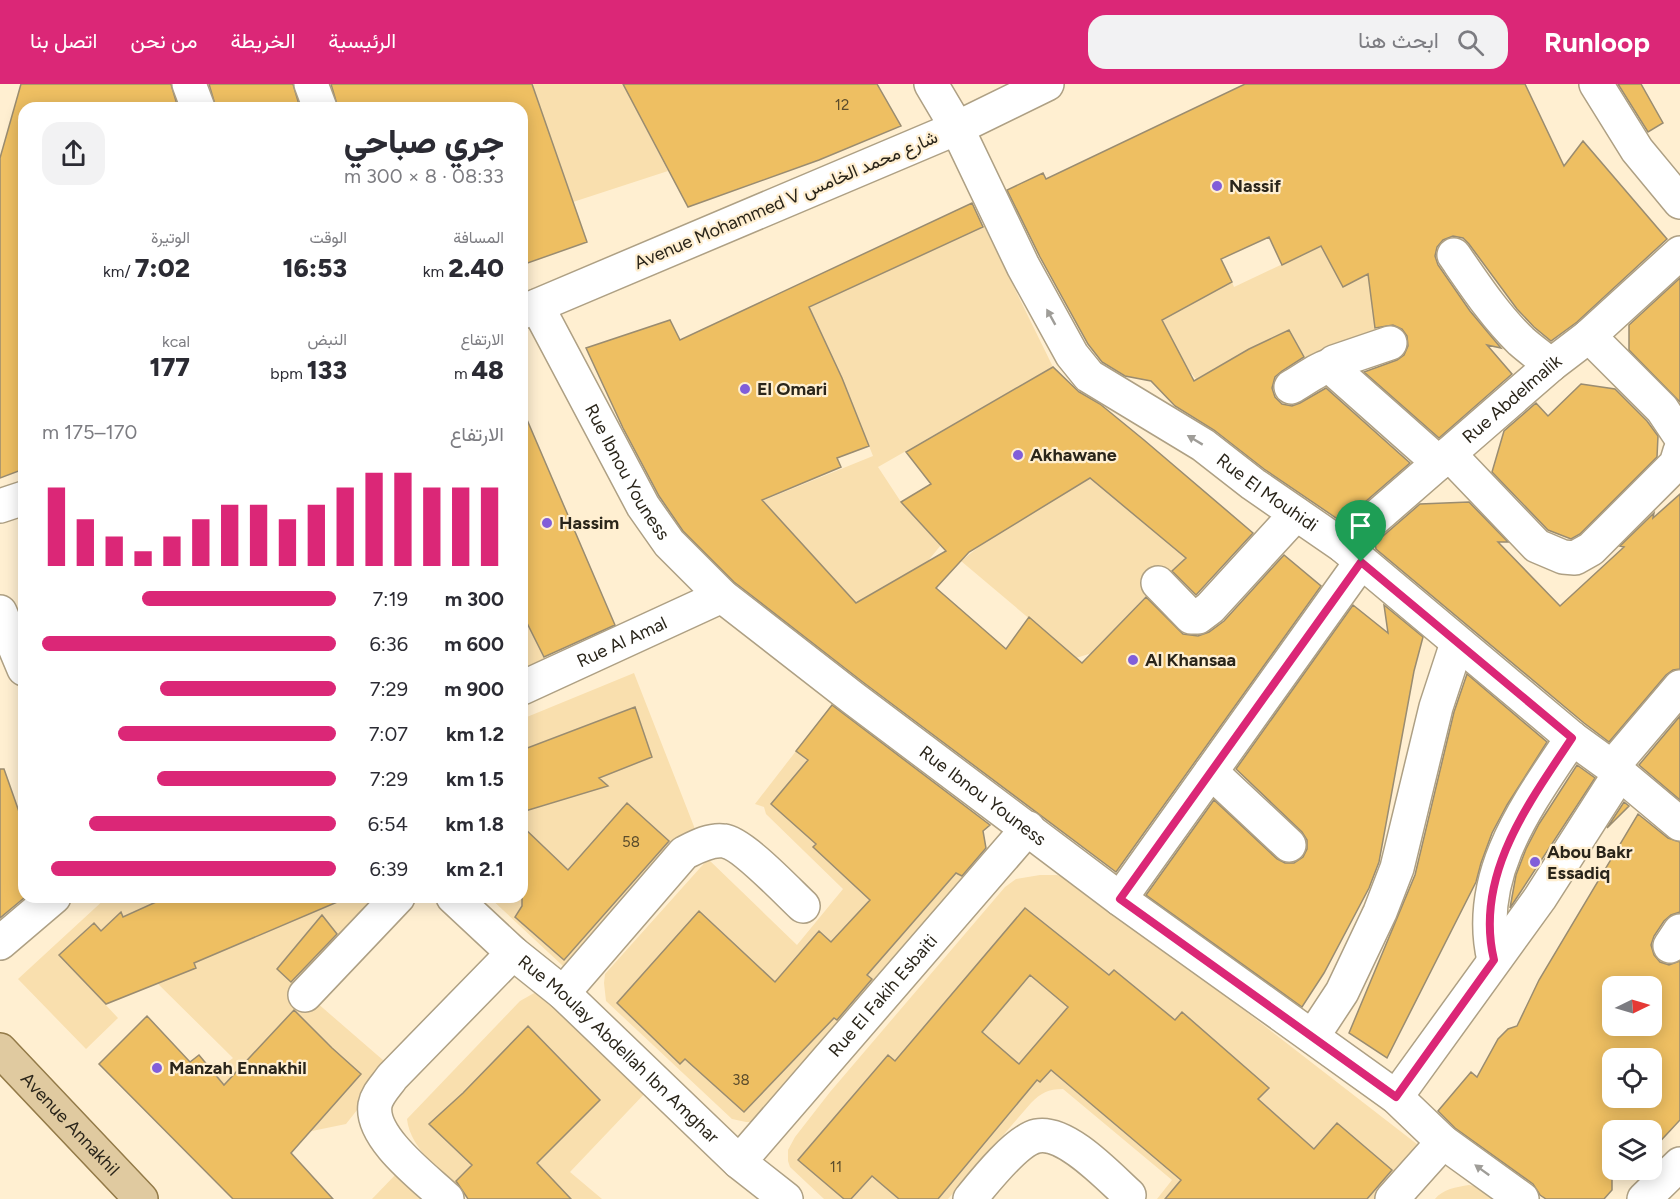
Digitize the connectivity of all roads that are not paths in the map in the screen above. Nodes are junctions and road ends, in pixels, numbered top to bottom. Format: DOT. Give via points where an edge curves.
graph roads {
  1 [pos="189,84"];
  2 [pos="311,84"];
  3 [pos="931,84"];
  4 [pos="1047,84"];
  5 [pos="1596,84"];
  6 [pos="196,102"];
  7 [pos="318,102"];
  8 [pos="957,128"];
  9 [pos="1680,201"];
  10 [pos="1680,253"];
  11 [pos="1454,255"];
  12 [pos="529,309"];
  13 [pos="1589,336"];
  14 [pos="1390,343"];
  15 [pos="1551,365"];
  16 [pos="1334,369"];
  17 [pos="1291,387"];
  18 [pos="1680,436"];
  19 [pos="1680,451"];
  20 [pos="1444,459"];
  21 [pos="18,500"];
  22 [pos="0,506"];
  23 [pos="1296,514"];
  24 [pos="1352,554"];
  25 [pos="1158,583"];
  26 [pos="722,596"];
  27 [pos="0,612"];
  28 [pos="1457,643"];
  29 [pos="18,655"];
  30 [pos="528,685"];
  31 [pos="1680,687"];
  32 [pos="1572,738"];
  33 [pos="1616,770"];
  34 [pos="1211,772"];
  35 [pos="1680,824"];
  36 [pos="1028,828"];
  37 [pos="1289,845"];
  38 [pos="1120,899"];
  39 [pos="47,903"];
  40 [pos="392,903"];
  41 [pos="459,903"];
  42 [pos="803,906"];
  43 [pos="0,943"];
  44 [pos="513,953"];
  45 [pos="1494,960"];
  46 [pos="563,993"];
  47 [pos="305,995"];
  48 [pos="1313,1036"];
  49 [pos="0,1050"];
  50 [pos="1396,1097"];
  51 [pos="1443,1142"];
  52 [pos="739,1162"];
  53 [pos="1680,1164"];
  54 [pos="1129,1195"];
  55 [pos="141,1199"];
  56 [pos="447,1199"];
  57 [pos="786,1199"];
  58 [pos="970,1199"];
  59 [pos="1392,1199"];
  60 [pos="1522,1199"];
  61 [pos="1644,1199"];
  1 -- 6 [label="street"];
  2 -- 7 [label="street"];
  3 -- 8 [label="street, Rue El Mouhidi"];
  4 -- 8 [label="street, Avenue Mohammed V شارع محمد الخامس"];
  5 -- 9 [label="street" via="1637,150"];
  8 -- 12 [label="street, Avenue Mohammed V شارع محمد الخامس"];
  23 -- 8 [label="street, Rue El Mouhidi, one-way" via="1203,445 1089,376 1072,355 1023,266"];
  10 -- 13 [label="street, Rue Abdelmalik"];
  11 -- 15 [label="street" via="1488,303 1521,340"];
  12 -- 26 [label="street, Rue Ibnou Youness" via="643,506 669,543"];
  13 -- 15 [label="street, Rue Abdelmalik"];
  13 -- 18 [label="street" via="1662,409"];
  14 -- 16 [label="street" via="1334,362"];
  15 -- 20 [label="street, Rue Abdelmalik"];
  16 -- 17 [label="street" via="1323,367"];
  16 -- 20 [label="street"];
  19 -- 20 [label="street" via="1676,464 1592,549 1575,558 1537,546"];
  20 -- 24 [label="street, Rue Abdelmalik"];
  21 -- 22 [label="street"];
  23 -- 24 [label="street, Rue El Mouhidi"];
  23 -- 25 [label="street" via="1198,617 1191,617"];
  24 -- 28 [label="street, Rue El Mouhidi"];
  24 -- 34 [label="street, Rue Abdelmalik"];
  26 -- 30 [label="street, Rue Al Amal"];
  26 -- 36 [label="street, Rue Ibnou Youness"];
  27 -- 29 [label="street"];
  28 -- 32 [label="street, Rue El Mouhidi"];
  28 -- 48 [label="street" via="1436,708 1396,868 1380,912 1342,992"];
  31 -- 33 [label="street"];
  32 -- 33 [label="street, Rue El Mouhidi"];
  32 -- 45 [label="street" via="1526,807 1497,872 1489,920"];
  33 -- 35 [label="street, Rue El Mouhidi"];
  33 -- 45 [label="street" via="1540,898"];
  34 -- 37 [label="street"];
  34 -- 38 [label="street, Rue Abdelmalik"];
  36 -- 38 [label="street, Rue Ibnou Youness"];
  36 -- 52 [label="street, Rue El Fakih Esbaiti"];
  38 -- 48 [label="street, Rue Ibnou Youness"];
  39 -- 43 [label="street"];
  40 -- 47 [label="street"];
  41 -- 44 [label="street, Rue Moulay Abdellah Ibn Amghar"];
  42 -- 46 [label="street" via="736,847 725,840 708,842 684,853"];
  44 -- 46 [label="street, Rue Moulay Abdellah Ibn Amghar"];
  44 -- 56 [label="street" via="392,1077 375,1106 380,1129 390,1144"];
  45 -- 50 [label="street"];
  46 -- 52 [label="street, Rue Moulay Abdellah Ibn Amghar"];
  48 -- 50 [label="street, Rue Ibnou Youness"];
  49 -- 55 [label="main road, Avenue Annakhil"];
  50 -- 51 [label="street, Rue Ibnou Youness"];
  51 -- 59 [label="street"];
  60 -- 51 [label="street, Rue Ibnou Youness, one-way"];
  52 -- 57 [label="street, Rue Moulay Abdellah Ibn Amghar"];
  53 -- 61 [label="street"];
  54 -- 58 [label="street" via="1080,1152 1039,1135 1018,1147"];
}
